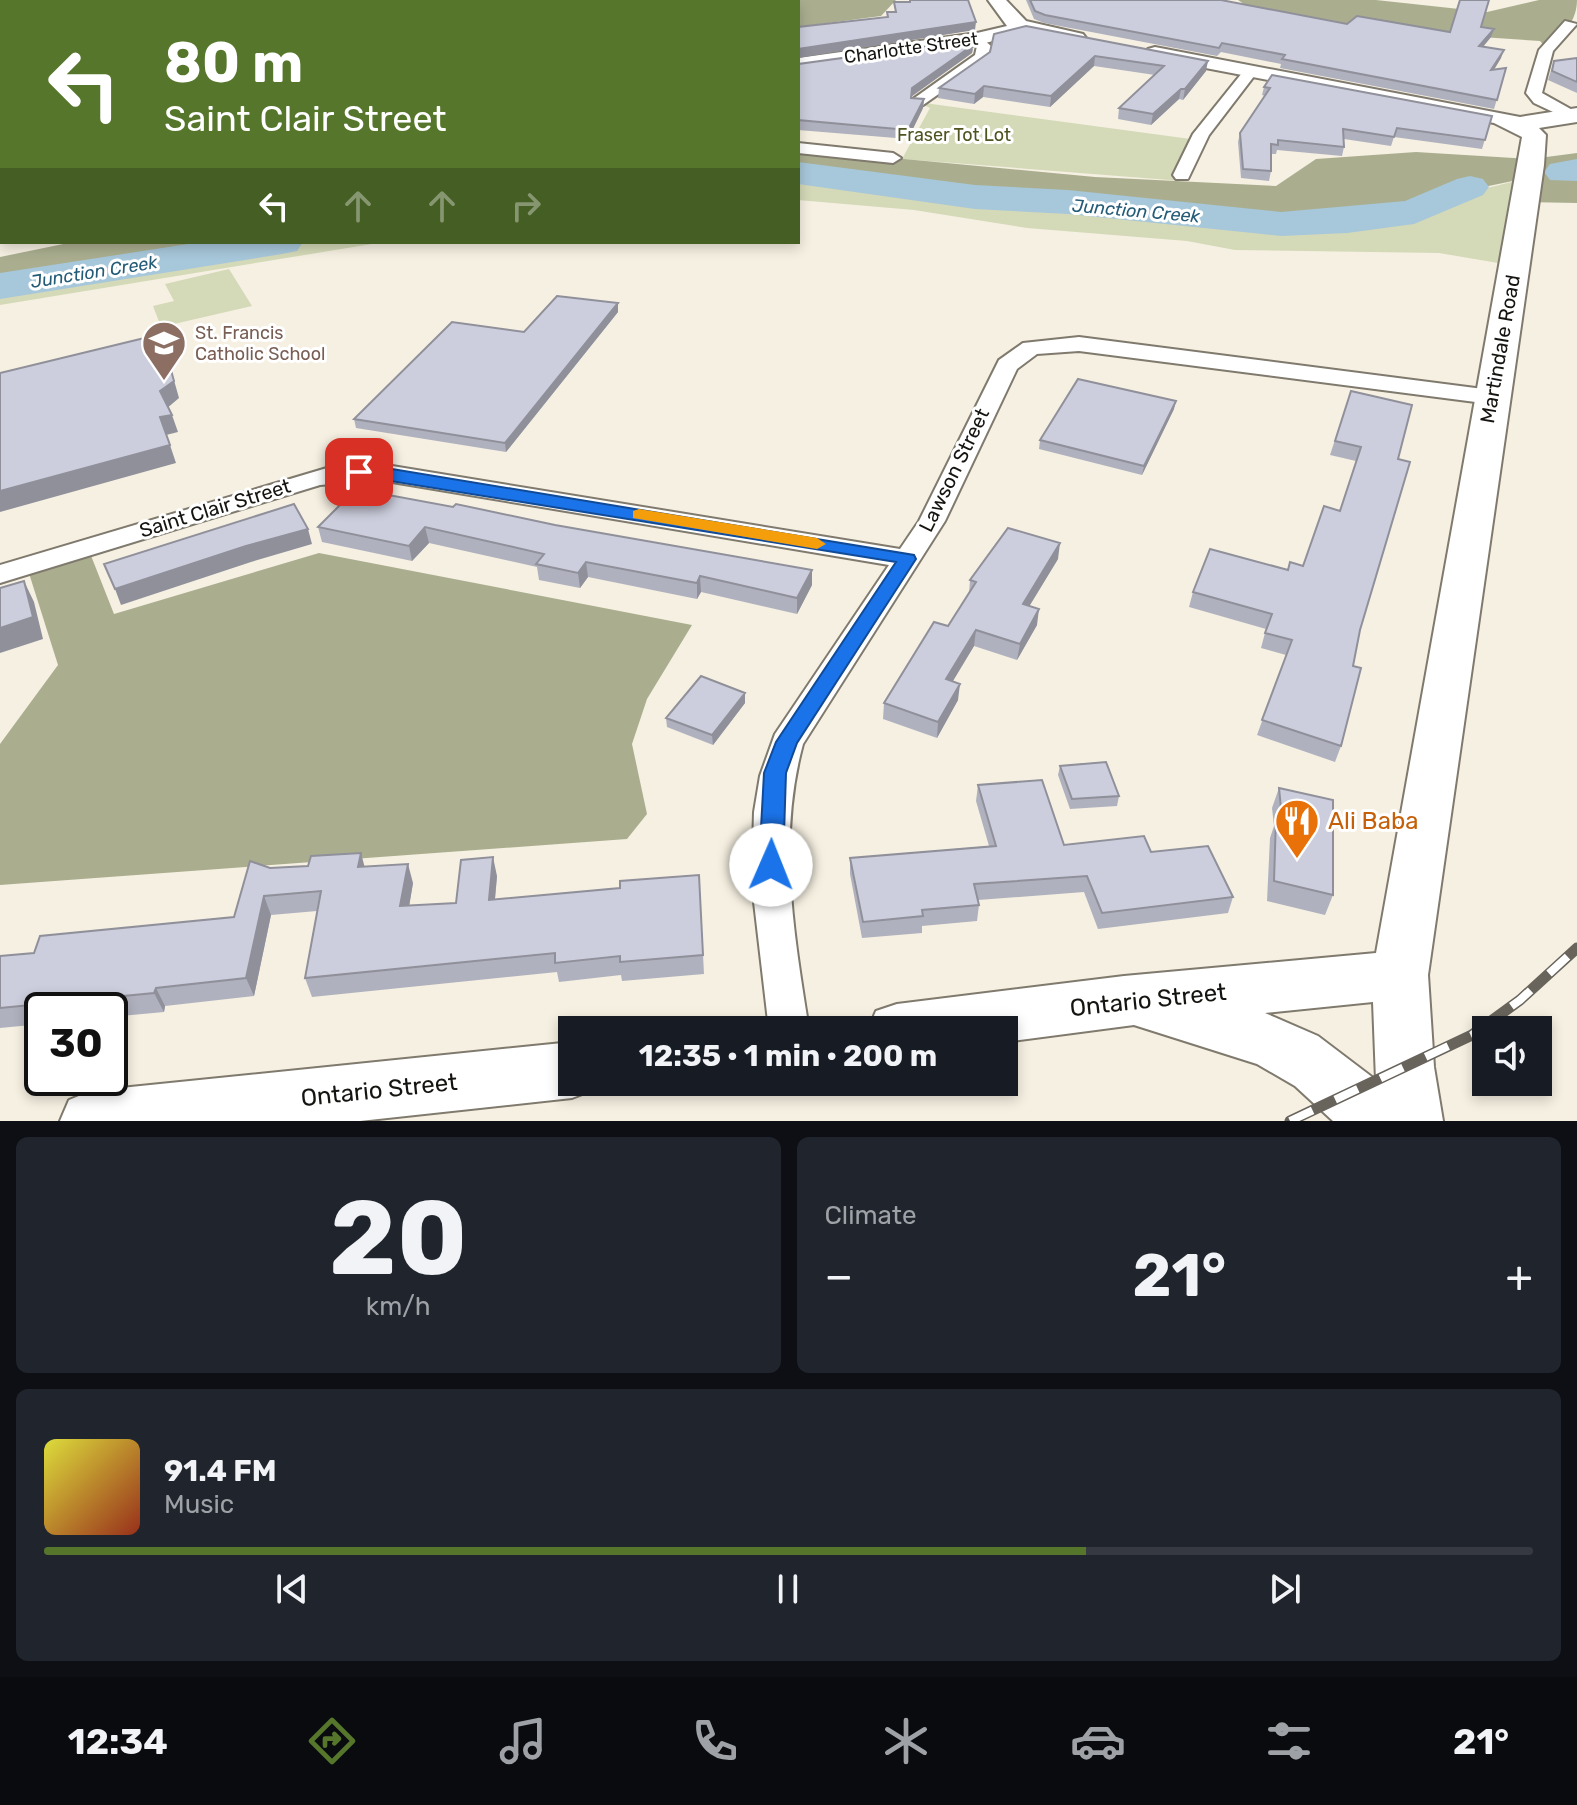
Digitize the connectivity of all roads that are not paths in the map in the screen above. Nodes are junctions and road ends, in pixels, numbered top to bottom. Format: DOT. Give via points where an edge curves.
graph roads {
  1 [pos="997,0"];
  2 [pos="1570,24"];
  3 [pos="1024,27"];
  4 [pos="978,39"];
  5 [pos="1095,42"];
  6 [pos="1136,49"];
  7 [pos="800,64"];
  8 [pos="1251,71"];
  9 [pos="918,102"];
  10 [pos="1573,115"];
  11 [pos="1518,124"];
  12 [pos="800,148"];
  13 [pos="893,158"];
  14 [pos="1182,175"];
  15 [pos="1491,397"];
  16 [pos="907,559"];
  17 [pos="0,574"];
  18 [pos="1400,975"];
  19 [pos="1124,1001"];
  20 [pos="787,1016"];
  21 [pos="1007,1016"];
  22 [pos="558,1071"];
  23 [pos="91,1121"];
  24 [pos="1375,1121"];
  25 [pos="1412,1121"];
  1 -- 3 [label="street" via="1006,18"];
  2 -- 10 [label="street" via="1546,50 1534,93"];
  3 -- 4 [label="street, Charlotte Street"];
  3 -- 5 [label="street"];
  4 -- 7 [label="street, Charlotte Street"];
  4 -- 9 [label="street" via="984,46 982,57"];
  6 -- 8 [label="street"];
  8 -- 11 [label="street"];
  8 -- 14 [label="street" via="1201,134"];
  10 -- 11 [label="street"];
  11 -- 15 [label="street, Martindale Road" via="1530,130 1535,142"];
  12 -- 13 [label="street"];
  15 -- 16 [label="street, Lawson Street" via="1079,344 1031,348 997,379 954,478"];
  15 -- 18 [label="street, Martindale Road"];
  16 -- 17 [label="street, Saint Clair Street" via="359,472 312,479"];
  16 -- 20 [label="street, Lawson Street" via="787,742 775,773 771,865"];
  18 -- 19 [label="street, Ontario Street"];
  18 -- 25 [label="street, Martindale Road"];
  19 -- 21 [label="street, Ontario Street"];
  19 -- 24 [label="street" via="1245,1030 1284,1047 1318,1068"];
  22 -- 23 [label="street, Ontario Street"];
}
